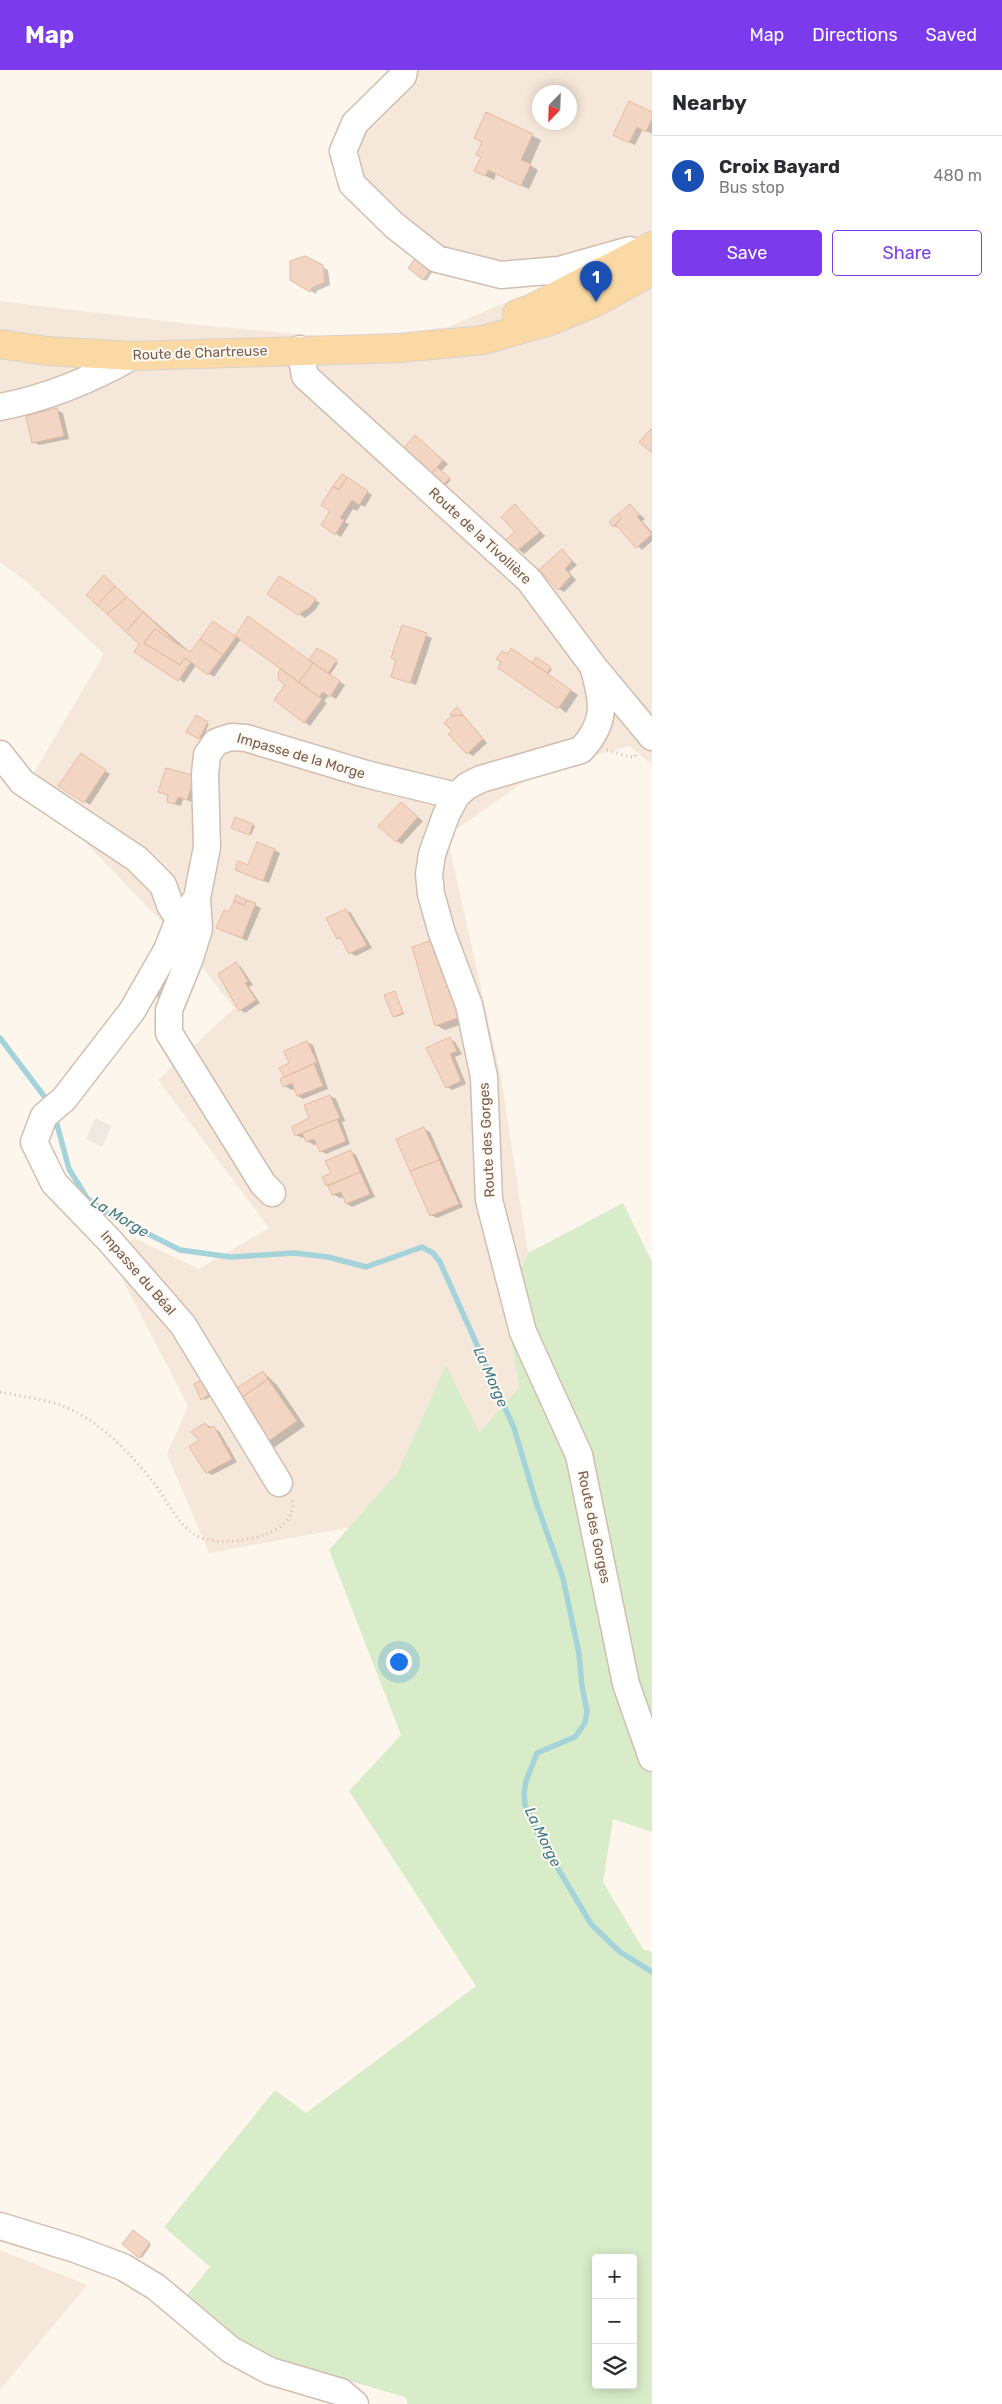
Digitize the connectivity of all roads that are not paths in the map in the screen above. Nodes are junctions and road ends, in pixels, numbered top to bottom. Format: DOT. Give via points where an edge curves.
graph roads {
  1 [pos="404,70"];
  2 [pos="652,244"];
  3 [pos="652,271"];
  4 [pos="0,344"];
  5 [pos="401,348"];
  6 [pos="300,349"];
  7 [pos="133,356"];
  8 [pos="0,408"];
  9 [pos="593,666"];
  10 [pos="644,742"];
  11 [pos="0,754"];
  12 [pos="456,796"];
  13 [pos="197,898"];
  14 [pos="180,921"];
  15 [pos="272,1193"];
  16 [pos="279,1483"];
  17 [pos="652,1758"];
  18 [pos="0,2226"];
  19 [pos="355,2404"];
  1 -- 2 [label="street" via="403,76 355,123 343,151 352,184 395,226 437,259 501,275 559,270"];
  2 -- 5 [label="main road, Route de Chartreuse" via="533,308 477,328"];
  3 -- 5 [label="main road, Route de Chartreuse" via="596,302 547,322 483,340"];
  4 -- 7 [label="main road, Route de Chartreuse" via="47,351"];
  5 -- 6 [label="main road, Route de Chartreuse"];
  6 -- 7 [label="main road, Route de Chartreuse"];
  6 -- 9 [label="street, Route de la Tivollière" via="305,376 529,580"];
  7 -- 8 [label="street" via="72,386"];
  9 -- 10 [label="street, Route de la Tivollière"];
  9 -- 12 [label="street, Route des Gorges" via="602,698 601,712 592,738 581,750 481,779"];
  11 -- 14 [label="street" via="22,782 137,859 163,885"];
  12 -- 13 [label="street, Impasse de la Morge" via="366,774 246,738 231,737 216,742 207,755 207,847"];
  12 -- 17 [label="street, Route des Gorges" via="438,834 429,874 442,933 469,1005 484,1076 489,1200 523,1332 579,1455 626,1684"];
  13 -- 14 [label="street, Impasse du Béal"];
  13 -- 15 [label="street, Impasse de la Morge" via="198,929 169,1010 169,1033 263,1184"];
  14 -- 16 [label="street, Impasse du Béal" via="132,1011 64,1098 44,1116 34,1142 54,1183 184,1325"];
  18 -- 19 [label="street" via="123,2267 156,2287 231,2350 270,2371 341,2392"];
}
